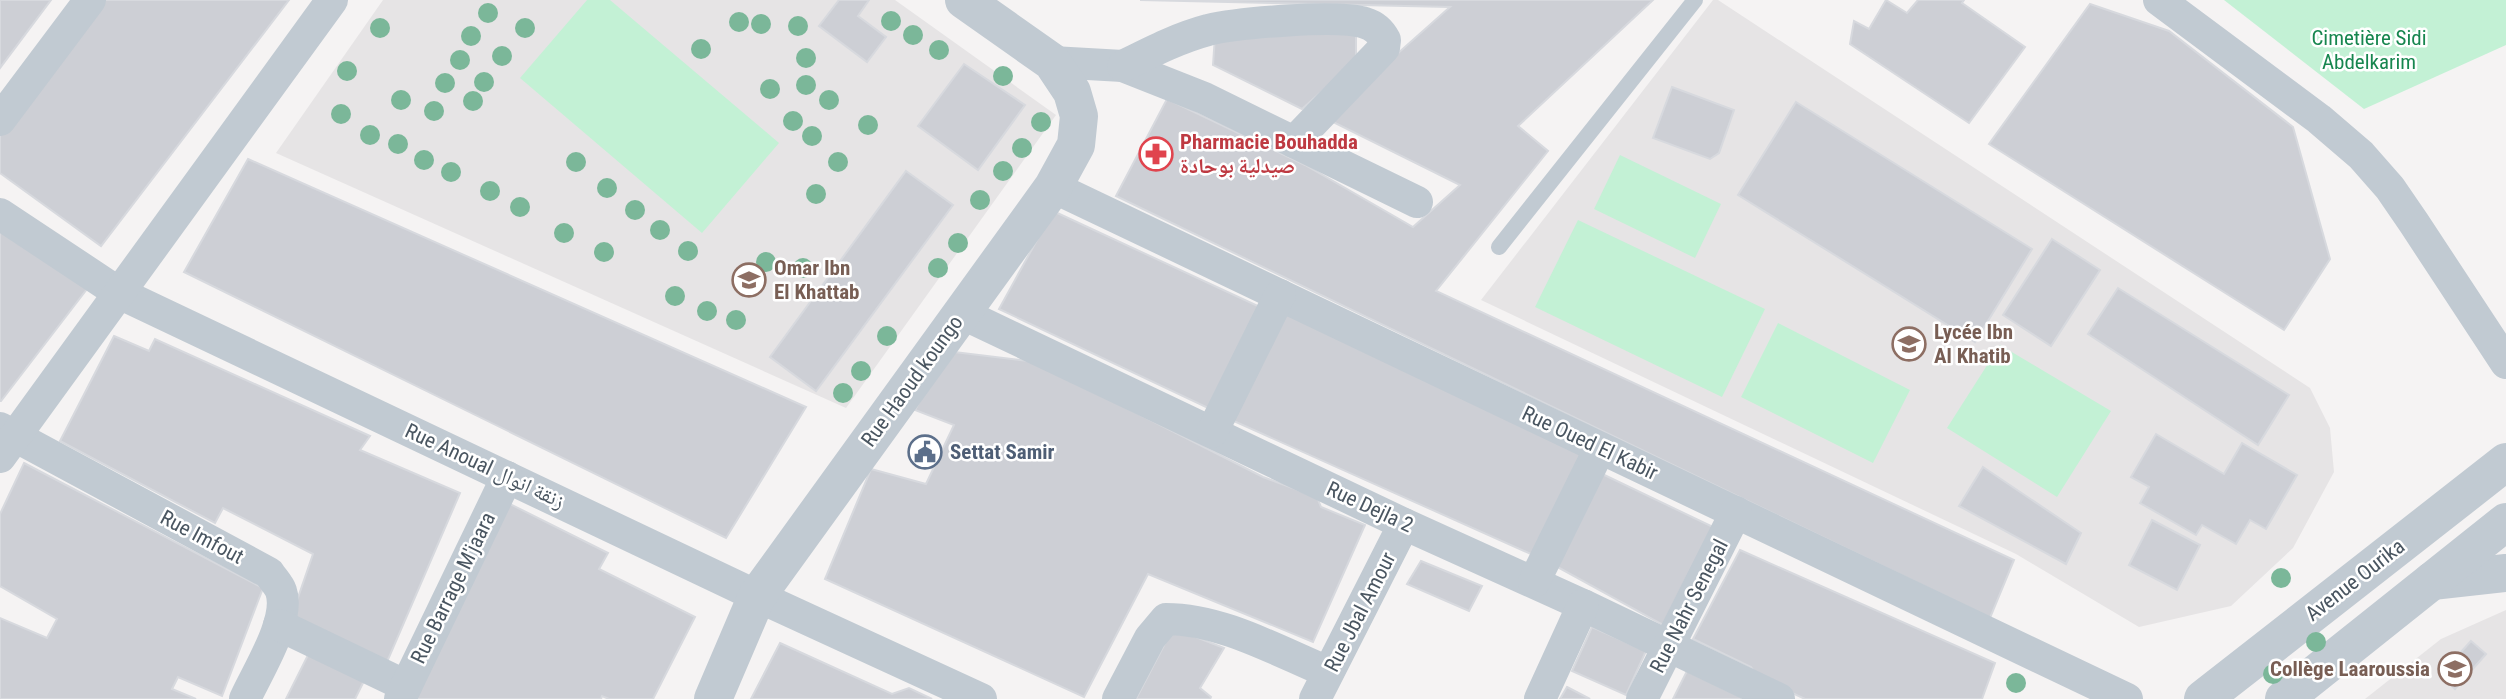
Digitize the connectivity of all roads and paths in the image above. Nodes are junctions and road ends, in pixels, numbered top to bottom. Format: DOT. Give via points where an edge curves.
graph roads {
  1 [pos="90,0"];
  2 [pos="331,0"];
  3 [pos="1695,0"];
  4 [pos="2159,0"];
  5 [pos="977,3"];
  6 [pos="1052,62"];
  7 [pos="1124,66"];
  8 [pos="0,120"];
  9 [pos="1294,142"];
  10 [pos="1053,187"];
  11 [pos="1417,202"];
  12 [pos="0,214"];
  13 [pos="1499,247"];
  14 [pos="120,293"];
  15 [pos="1280,295"];
  16 [pos="961,313"];
  17 [pos="2506,363"];
  18 [pos="1212,432"];
  19 [pos="5,440"];
  20 [pos="1601,448"];
  21 [pos="2506,462"];
  22 [pos="507,477"];
  23 [pos="1736,512"];
  24 [pos="2506,522"];
  25 [pos="1404,524"];
  26 [pos="2506,573"];
  27 [pos="2432,581"];
  28 [pos="1534,582"];
  29 [pos="757,596"];
  30 [pos="1583,605"];
  31 [pos="279,625"];
  32 [pos="1670,646"];
  33 [pos="1322,686"];
  34 [pos="403,692"];
  35 [pos="244,699"];
  36 [pos="713,699"];
  37 [pos="981,699"];
  38 [pos="1118,699"];
  39 [pos="1540,699"];
  40 [pos="1642,699"];
  41 [pos="1779,699"];
  42 [pos="2127,699"];
  43 [pos="2203,699"];
  44 [pos="2284,699"];
  1 -- 8 [label="street"];
  2 -- 14 [label="street"];
  3 -- 13 [label="lane"];
  4 -- 17 [label="street" via="2361,155 2390,188"];
  5 -- 6 [label="street"];
  6 -- 7 [label="street"];
  6 -- 10 [label="street, Rue Haoud koungo" via="1072,92 1079,116 1076,145"];
  7 -- 9 [label="street"];
  7 -- 9 [label="street" via="1210,30 1348,20 1373,26 1385,40 1384,48"];
  9 -- 11 [label="street"];
  10 -- 15 [label="street, Rue Oued El Kabir"];
  10 -- 16 [label="street, Rue Haoud koungo"];
  12 -- 14 [label="street, Rue Anoual زنقة انوال"];
  14 -- 19 [label="street"];
  14 -- 22 [label="street, Rue Anoual زنقة انوال"];
  15 -- 18 [label="street"];
  15 -- 20 [label="street, Rue Oued El Kabir"];
  16 -- 18 [label="street, Rue Dejla 2"];
  16 -- 29 [label="street, Rue Haoud koungo"];
  18 -- 25 [label="street, Rue Dejla 2"];
  19 -- 31 [label="street, Rue Imfout" via="269,573 281,590"];
  20 -- 23 [label="street, Rue Oued El Kabir"];
  20 -- 28 [label="street"];
  21 -- 43 [label="street, Avenue Ourika"];
  22 -- 29 [label="street, Rue Anoual زنقة انوال"];
  22 -- 34 [label="street, Rue Barrage M'jaara"];
  23 -- 32 [label="street, Rue Nahr Senegal"];
  23 -- 42 [label="street, Rue Oued El Kabir"];
  24 -- 27 [label="street"];
  25 -- 28 [label="street, Rue Dejla 2"];
  25 -- 33 [label="street, Rue Jbal Amour"];
  26 -- 27 [label="street"];
  27 -- 44 [label="street"];
  28 -- 30 [label="street, Rue Dejla 2"];
  29 -- 36 [label="street, Rue Haoud koungo"];
  29 -- 37 [label="street, Rue Anoual زنقة انوال"];
  30 -- 32 [label="street, Rue Dejla 2"];
  30 -- 39 [label="street"];
  31 -- 34 [label="street"];
  31 -- 35 [label="street, Rue Imfout"];
  32 -- 40 [label="street, Rue Nahr Senegal"];
  32 -- 41 [label="street, Rue Dejla 2"];
  33 -- 38 [label="street" via="1228,631 1190,619 1166,619"];
}
